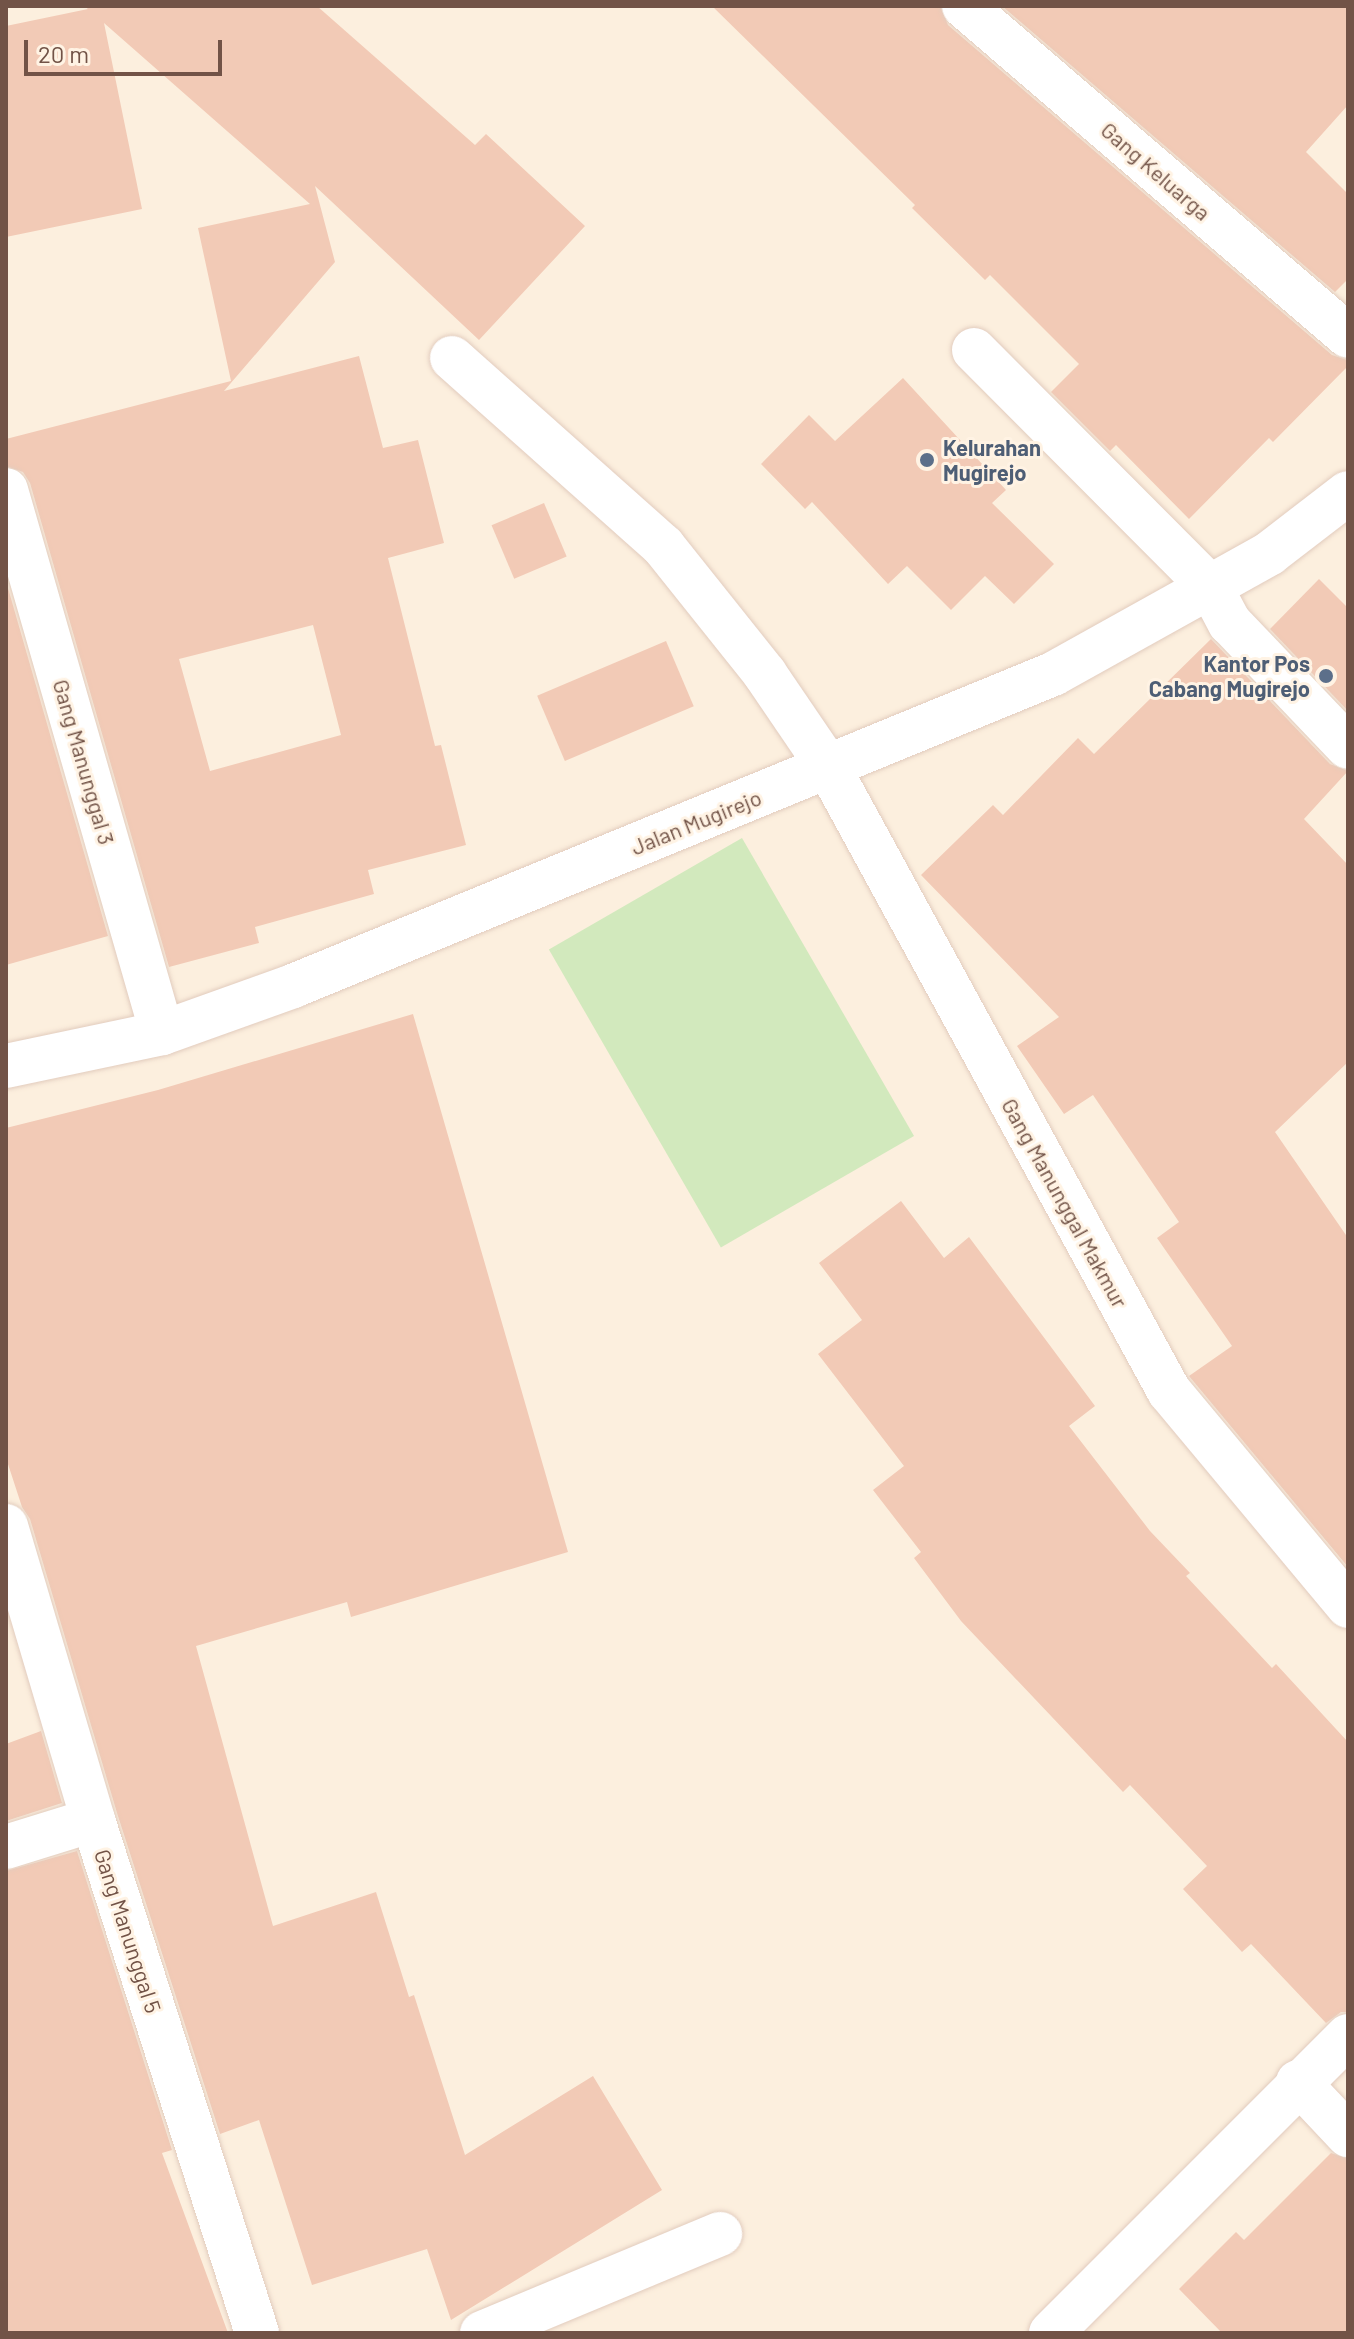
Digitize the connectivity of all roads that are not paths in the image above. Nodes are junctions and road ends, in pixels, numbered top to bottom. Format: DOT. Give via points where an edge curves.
graph roads {
  1 [pos="964,6"];
  2 [pos="1348,336"];
  3 [pos="974,350"];
  4 [pos="452,358"];
  5 [pos="6,490"];
  6 [pos="1348,493"];
  7 [pos="1211,588"];
  8 [pos="1348,747"];
  9 [pos="829,768"];
  10 [pos="162,1033"];
  11 [pos="6,1066"];
  12 [pos="6,1526"];
  13 [pos="1348,1606"];
  14 [pos="93,1820"];
  15 [pos="6,1847"];
  16 [pos="1348,2036"];
  17 [pos="1298,2082"];
  18 [pos="1348,2135"];
  19 [pos="720,2234"];
  20 [pos="257,2333"];
  21 [pos="482,2333"];
  22 [pos="1051,2333"];
  1 -- 2 [label="street, Gang Keluarga"];
  3 -- 7 [label="street"];
  4 -- 9 [label="street, Gang Manunggal Makmur" via="663,546 765,674"];
  5 -- 10 [label="street, Gang Manunggal 3"];
  6 -- 7 [label="street, Jalan Mugirejo" via="1270,553"];
  7 -- 8 [label="street" via="1230,623"];
  7 -- 9 [label="street, Jalan Mugirejo" via="1053,674"];
  9 -- 10 [label="street, Jalan Mugirejo" via="293,986"];
  9 -- 13 [label="street, Gang Manunggal Makmur" via="1169,1391"];
  10 -- 11 [label="street, Jalan Mugirejo"];
  12 -- 14 [label="street, Gang Manunggal 5"];
  14 -- 15 [label="street"];
  14 -- 20 [label="street, Gang Manunggal 5"];
  16 -- 17 [label="street"];
  17 -- 18 [label="street"];
  17 -- 22 [label="street"];
  19 -- 21 [label="street"];
}
